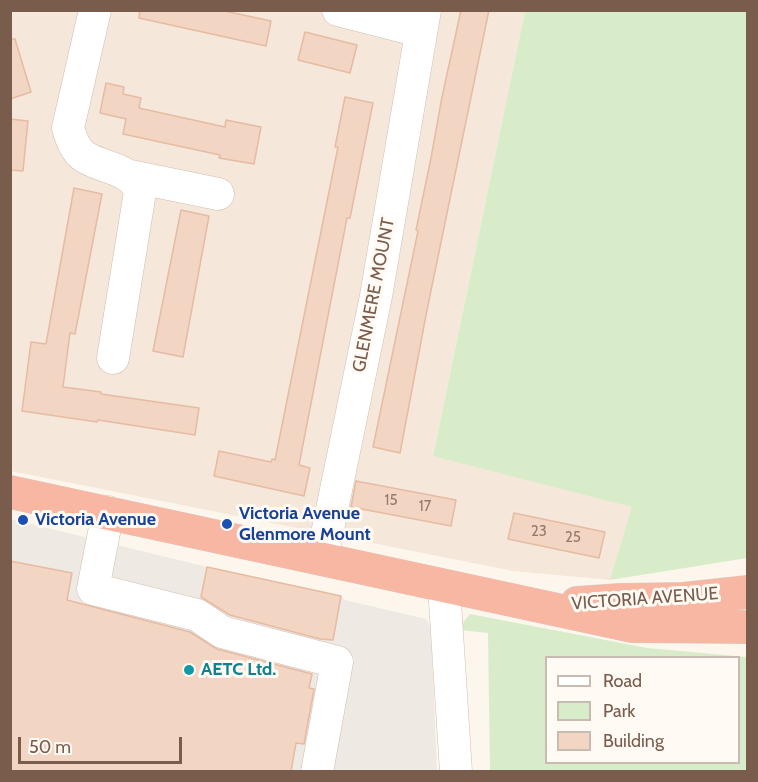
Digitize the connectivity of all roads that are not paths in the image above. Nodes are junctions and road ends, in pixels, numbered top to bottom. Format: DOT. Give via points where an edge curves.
graph roads {
  1 [pos="95,10"];
  2 [pos="338,10"];
  3 [pos="423,21"];
  4 [pos="130,176"];
  5 [pos="218,194"];
  6 [pos="112,358"];
  7 [pos="10,492"];
  8 [pos="108,512"];
  9 [pos="322,558"];
  10 [pos="444,586"];
  11 [pos="747,592"];
  12 [pos="543,606"];
  13 [pos="747,627"];
  14 [pos="317,771"];
  15 [pos="456,771"];
  1 -- 4 [label="street" via="68,128 73,144 84,156"];
  2 -- 3 [label="street, GLENMERE MOUNT"];
  3 -- 9 [label="street, GLENMERE MOUNT" via="376,296"];
  4 -- 5 [label="street"];
  4 -- 6 [label="street" via="140,192"];
  7 -- 8 [label="highway, VICTORIA AVENUE"];
  8 -- 9 [label="highway, VICTORIA AVENUE"];
  8 -- 14 [label="street" via="93,589 197,615 222,632 337,662"];
  9 -- 10 [label="highway, VICTORIA AVENUE"];
  10 -- 12 [label="highway, VICTORIA AVENUE"];
  10 -- 15 [label="street"];
  11 -- 12 [label="highway, VICTORIA AVENUE"];
  12 -- 13 [label="highway, VICTORIA AVENUE" via="632,626"];
}
